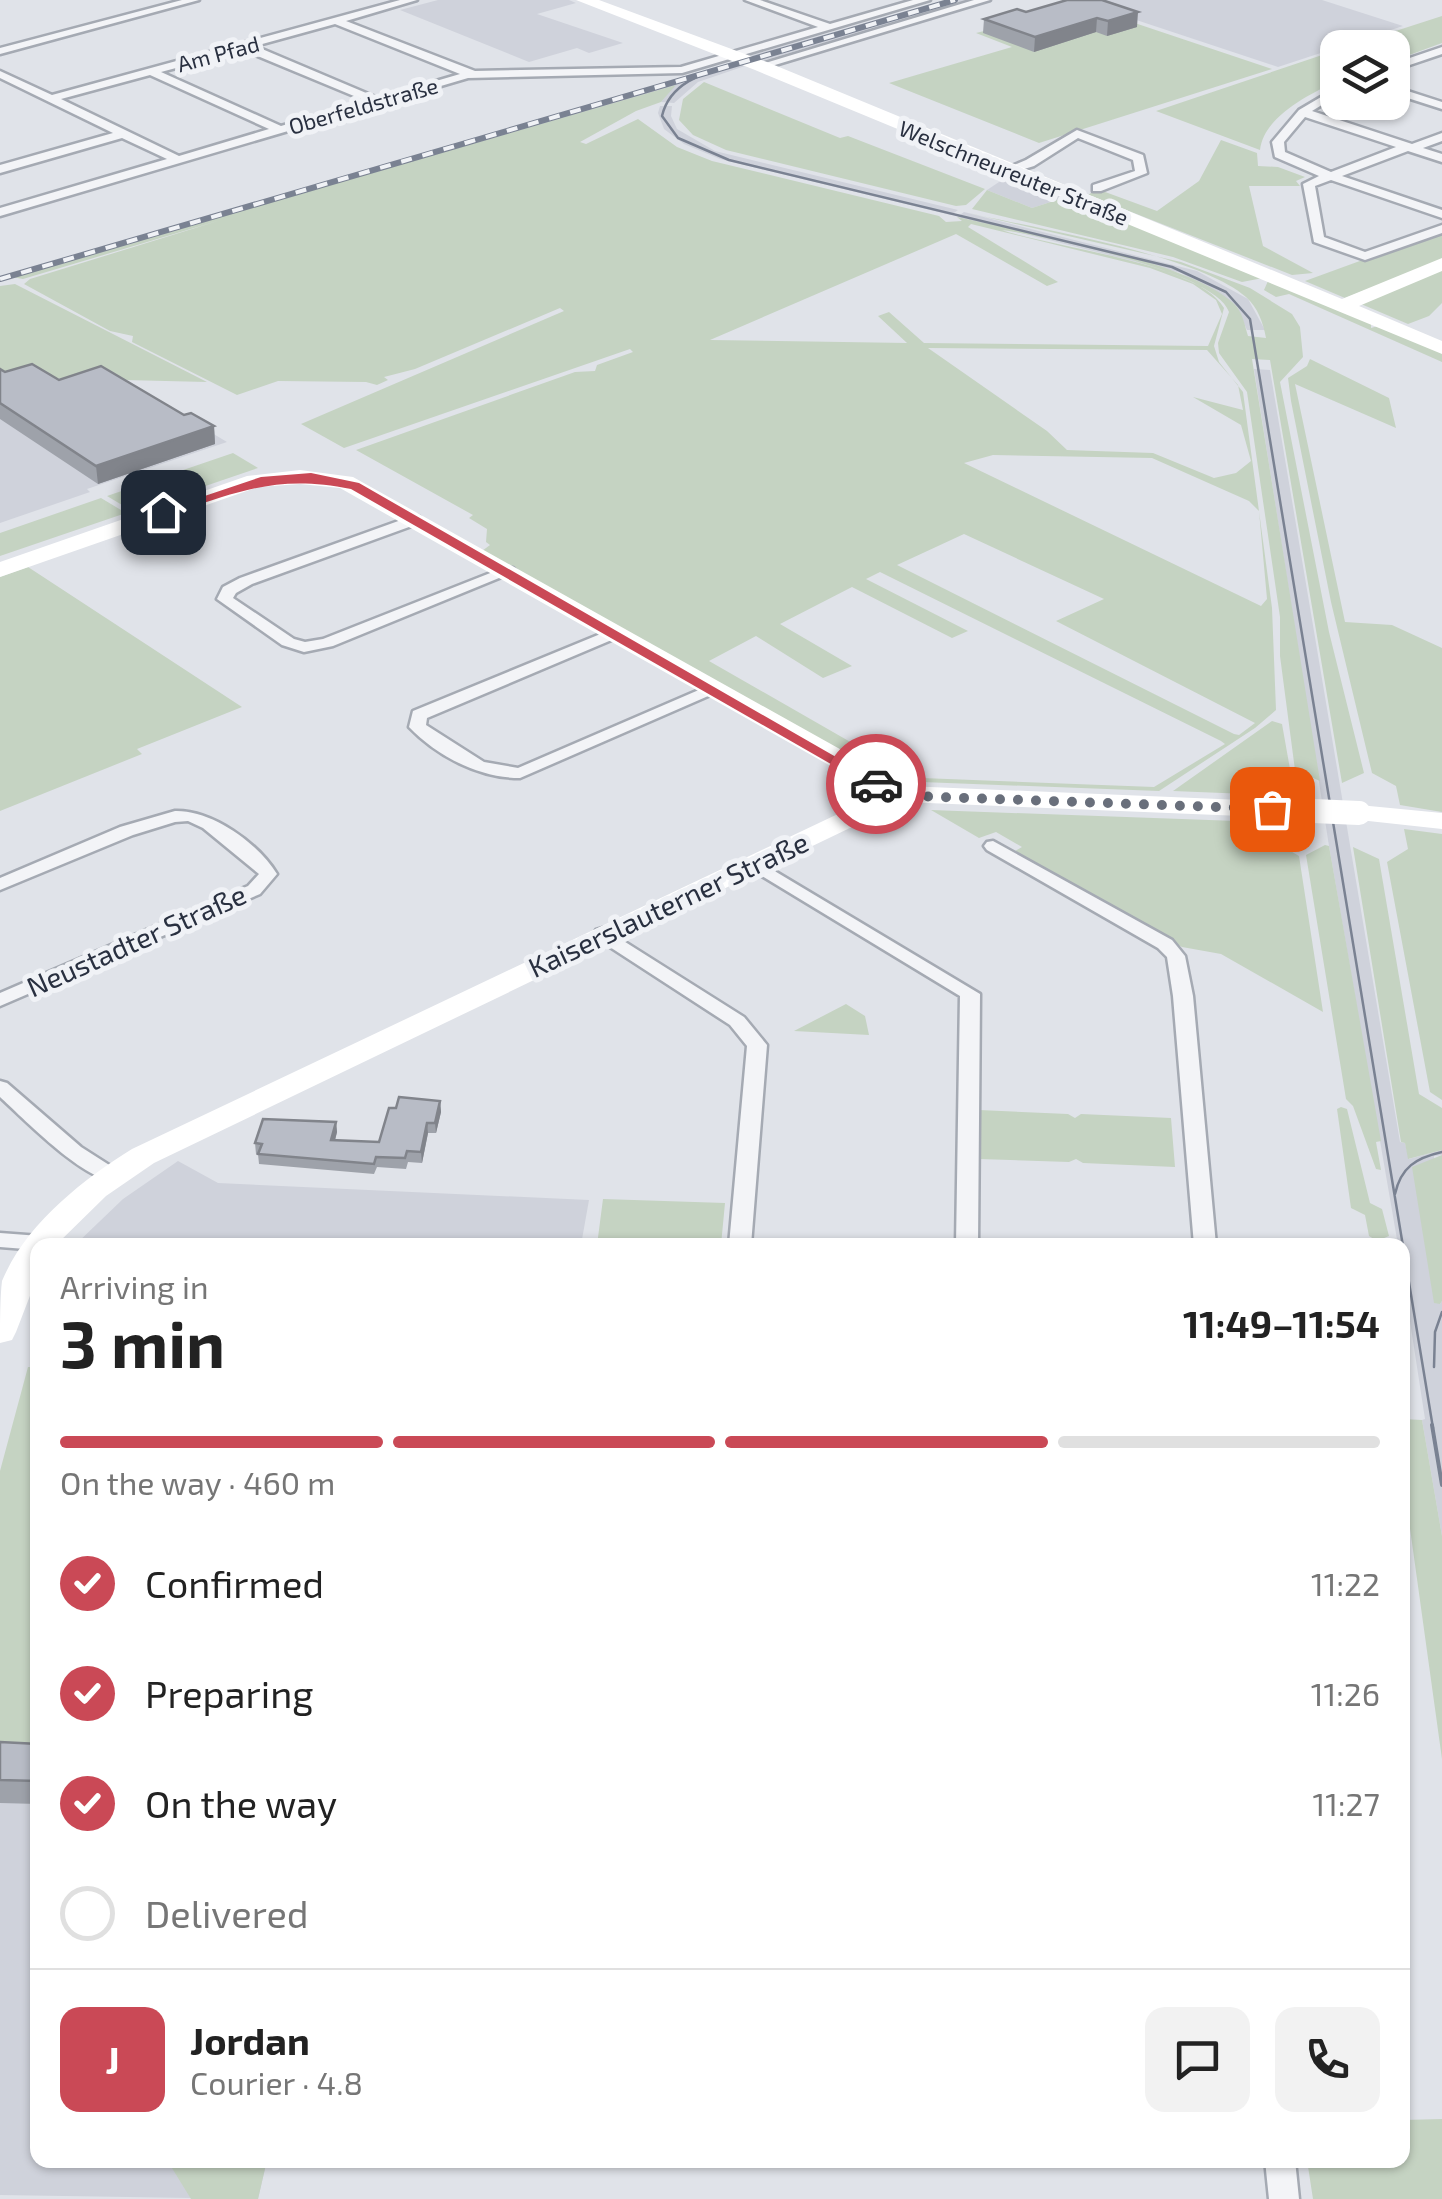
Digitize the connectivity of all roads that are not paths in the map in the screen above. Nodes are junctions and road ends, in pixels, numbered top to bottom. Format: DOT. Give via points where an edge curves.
graph roads {
  1 [pos="194,0"];
  2 [pos="412,0"];
  3 [pos="584,0"];
  4 [pos="750,0"];
  5 [pos="985,0"];
  6 [pos="920,1"];
  7 [pos="381,4"];
  8 [pos="336,21"];
  9 [pos="831,28"];
  10 [pos="244,46"];
  11 [pos="1442,50"];
  12 [pos="0,51"];
  13 [pos="1429,55"];
  14 [pos="734,56"];
  15 [pos="1442,59"];
  16 [pos="1410,62"];
  17 [pos="761,66"];
  18 [pos="150,71"];
  19 [pos="0,74"];
  20 [pos="471,74"];
  21 [pos="1410,96"];
  22 [pos="53,98"];
  23 [pos="376,101"];
  24 [pos="1320,102"];
  25 [pos="1442,106"];
  26 [pos="1304,112"];
  27 [pos="280,130"];
  28 [pos="126,133"];
  29 [pos="1442,137"];
  30 [pos="1410,148"];
  31 [pos="1442,158"];
  32 [pos="178,160"];
  33 [pos="0,169"];
  34 [pos="1008,170"];
  35 [pos="1331,175"];
  36 [pos="1098,188"];
  37 [pos="0,212"];
  38 [pos="1442,214"];
  39 [pos="1442,229"];
  40 [pos="1368,241"];
  41 [pos="1346,249"];
  42 [pos="1442,264"];
  43 [pos="1342,306"];
  44 [pos="1442,348"];
  45 [pos="415,520"];
  46 [pos="0,570"];
  47 [pos="508,571"];
  48 [pos="615,633"];
  49 [pos="714,690"];
  50 [pos="900,794"];
  51 [pos="1442,821"];
  52 [pos="993,846"];
  53 [pos="754,863"];
  54 [pos="0,885"];
  55 [pos="603,934"];
  56 [pos="0,1000"];
  57 [pos="0,1087"];
  58 [pos="110,1175"];
  59 [pos="46,1238"];
  60 [pos="741,1238"];
  61 [pos="967,1238"];
  62 [pos="1204,1238"];
  63 [pos="0,1240"];
  64 [pos="30,1244"];
  65 [pos="30,1260"];
  66 [pos="0,1332"];
  67 [pos="1281,2168"];
  68 [pos="1284,2199"];
  1 -- 12 [label="street"];
  2 -- 7 [label="street, Am Pfad"];
  3 -- 14 [label="main road, Welschneureuter Straße"];
  4 -- 9 [label="street"];
  5 -- 17 [label="street"];
  6 -- 9 [label="street, Oberfeldstraße"];
  7 -- 8 [label="street, Am Pfad"];
  8 -- 10 [label="street, Am Pfad"];
  8 -- 20 [label="street"];
  9 -- 14 [label="street, Oberfeldstraße"];
  10 -- 18 [label="street, Am Pfad"];
  10 -- 23 [label="street"];
  11 -- 13 [label="street"];
  13 -- 15 [label="street"];
  13 -- 16 [label="street"];
  14 -- 17 [label="main road, Welschneureuter Straße"];
  14 -- 20 [label="street, Oberfeldstraße" via="658,72"];
  17 -- 34 [label="main road, Welschneureuter Straße"];
  18 -- 22 [label="street, Am Pfad"];
  18 -- 27 [label="street"];
  19 -- 22 [label="street"];
  20 -- 23 [label="street, Oberfeldstraße"];
  21 -- 25 [label="street"];
  22 -- 28 [label="street"];
  23 -- 27 [label="street, Oberfeldstraße"];
  24 -- 26 [label="street"];
  26 -- 30 [label="street"];
  26 -- 35 [label="street" via="1284,132 1277,152"];
  27 -- 32 [label="street, Oberfeldstraße"];
  28 -- 32 [label="street"];
  28 -- 33 [label="street"];
  29 -- 30 [label="street"];
  30 -- 31 [label="street"];
  30 -- 35 [label="street"];
  32 -- 37 [label="street, Oberfeldstraße"];
  34 -- 36 [label="street" via="1077,134 1139,158 1142,173"];
  34 -- 43 [label="main road, Welschneureuter Straße"];
  35 -- 38 [label="street"];
  35 -- 41 [label="street" via="1308,187 1318,239"];
  39 -- 41 [label="street" via="1365,256"];
  40 -- 41 [label="street"];
  42 -- 43 [label="main road"];
  43 -- 44 [label="main road, Welschneureuter Straße"];
  45 -- 46 [label="main road" via="344,482 273,478"];
  45 -- 47 [label="main road"];
  45 -- 47 [label="street" via="229,590 225,599 304,647"];
  47 -- 48 [label="main road"];
  48 -- 49 [label="main road"];
  48 -- 49 [label="street" via="419,716 418,727 480,768 520,773"];
  49 -- 50 [label="main road"];
  50 -- 51 [label="main road, Kaiserslauterner Straße, bridge"];
  50 -- 53 [label="main road, Kaiserslauterner Straße"];
  52 -- 62 [label="street" via="1176,956"];
  53 -- 55 [label="main road, Kaiserslauterner Straße"];
  53 -- 61 [label="street" via="970,994"];
  54 -- 56 [label="street, Neustadter Straße" via="180,815 204,822 268,874 254,890"];
  55 -- 58 [label="main road, Kaiserslauterner Straße"];
  55 -- 60 [label="street" via="737,1022 756,1045"];
  57 -- 58 [label="street"];
  58 -- 59 [label="main road, Kaiserslauterner Straße"];
  63 -- 64 [label="street"];
  65 -- 66 [label="main road, Kaiserslauterner Straße"];
  67 -- 68 [label="street"];
}
